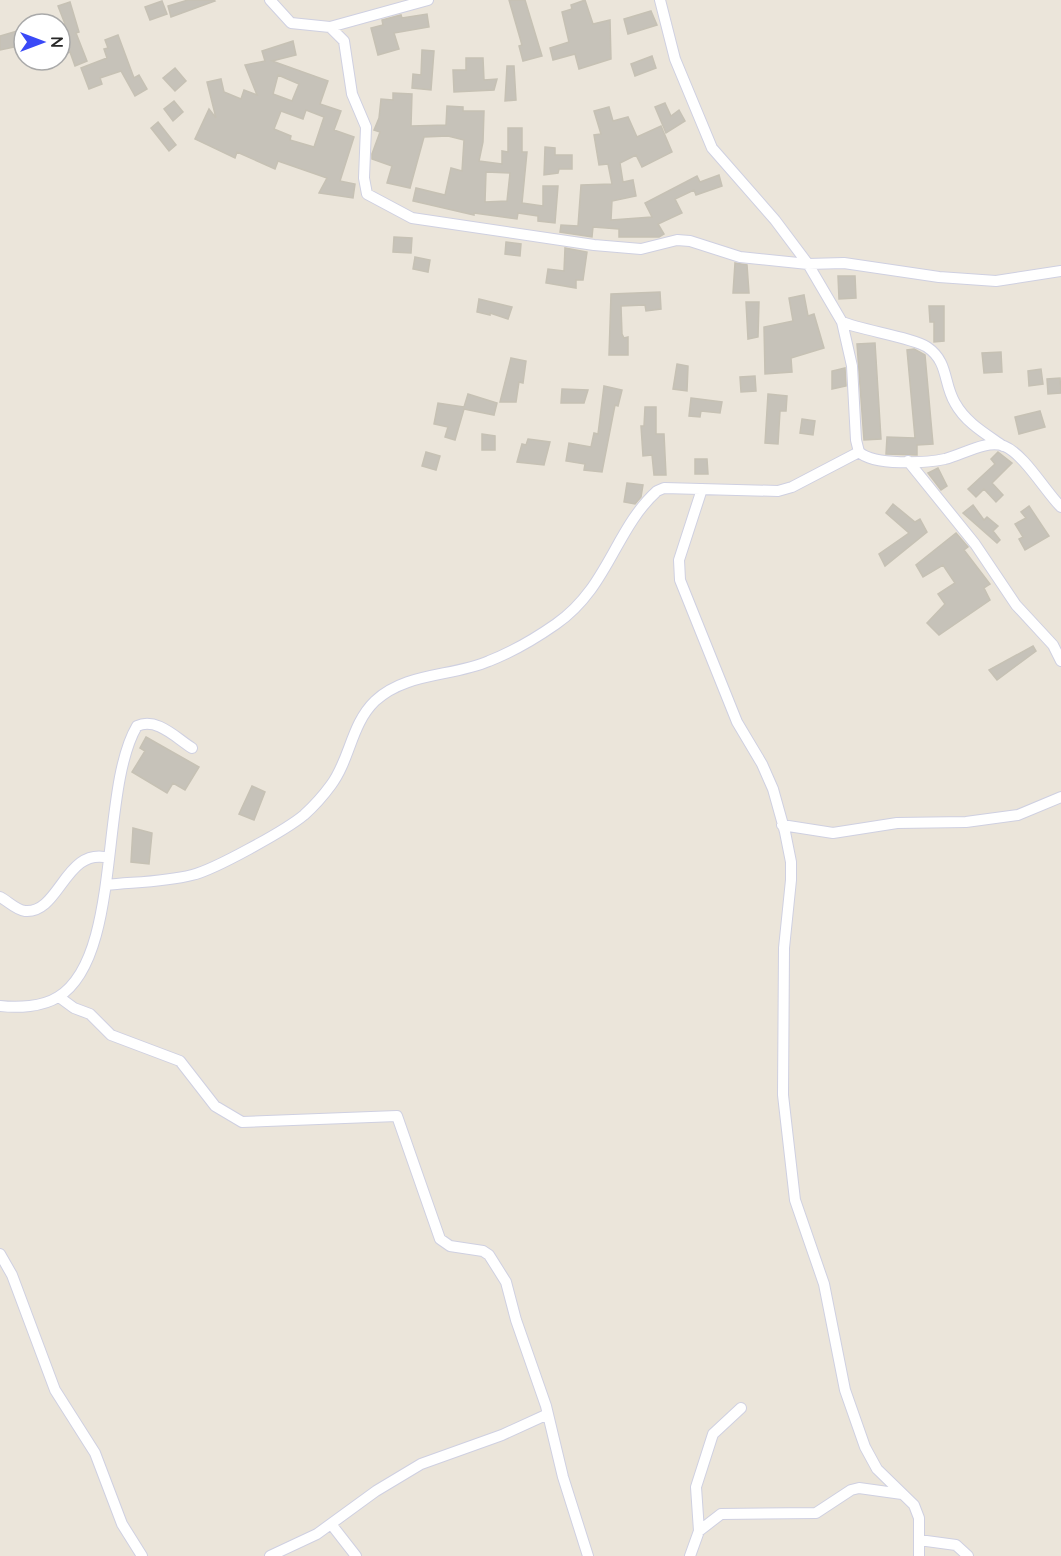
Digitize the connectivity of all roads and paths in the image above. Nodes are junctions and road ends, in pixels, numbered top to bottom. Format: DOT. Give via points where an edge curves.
graph roads {
  1 [pos="270,0"];
  2 [pos="428,0"];
  3 [pos="660,0"];
  4 [pos="330,27"];
  5 [pos="808,264"];
  6 [pos="1061,271"];
  7 [pos="842,322"];
  8 [pos="1004,446"];
  9 [pos="859,452"];
  10 [pos="908,461"];
  11 [pos="702,489"];
  12 [pos="1061,507"];
  13 [pos="1061,661"];
  14 [pos="192,748"];
  15 [pos="1061,797"];
  16 [pos="783,825"];
  17 [pos="109,858"];
  18 [pos="106,885"];
  19 [pos="0,897"];
  20 [pos="59,997"];
  21 [pos="0,1006"];
  22 [pos="0,1254"];
  23 [pos="741,1408"];
  24 [pos="548,1414"];
  25 [pos="905,1494"];
  26 [pos="331,1524"];
  27 [pos="699,1531"];
  28 [pos="919,1540"];
  29 [pos="142,1556"];
  30 [pos="270,1556"];
  31 [pos="356,1556"];
  32 [pos="588,1556"];
  33 [pos="690,1556"];
  34 [pos="920,1556"];
  35 [pos="968,1556"];
  1 -- 4 [label="street" via="291,23"];
  2 -- 4 [label="street"];
  3 -- 5 [label="street" via="675,59 712,148"];
  4 -- 5 [label="street" via="348,48 352,94 366,127 364,178 368,194 400,213 444,225 631,249 690,241 740,257"];
  5 -- 6 [label="street" via="844,263 996,281"];
  5 -- 7 [label="street"];
  7 -- 8 [label="street" via="926,346 944,365 954,402 962,413"];
  7 -- 9 [label="street" via="852,366"];
  8 -- 10 [label="street" via="992,445 945,459"];
  8 -- 12 [label="street"];
  9 -- 10 [label="street" via="875,460"];
  9 -- 11 [label="street" via="778,491"];
  10 -- 13 [label="street" via="975,544 1016,605 1053,645"];
  11 -- 16 [label="street" via="679,560 680,580 737,722 773,789"];
  11 -- 18 [label="street" via="664,488 651,496 602,577 558,623 489,661 404,683 375,701 355,731 336,778 302,817 194,875"];
  14 -- 17 [label="street" via="156,724 146,722 137,726 123,761"];
  15 -- 16 [label="street" via="1018,815 966,822 897,823 833,833"];
  16 -- 25 [label="street" via="791,862 784,948 783,1095 795,1200 824,1284 845,1390 865,1447 877,1469"];
  17 -- 18 [label="street"];
  17 -- 19 [label="street" via="94,856 82,862 49,900 34,909 18,909"];
  18 -- 20 [label="street" via="96,933 84,964 72,985"];
  20 -- 21 [label="street" via="30,1006"];
  20 -- 24 [label="street" via="90,1014 111,1035 180,1061 215,1106 243,1122 397,1116 440,1239 450,1246 483,1251 504,1275"];
  22 -- 29 [label="street" via="12,1275 59,1399 95,1453 122,1524"];
  23 -- 27 [label="street" via="712,1434 696,1487"];
  24 -- 26 [label="street" via="421,1464 375,1491"];
  24 -- 32 [label="street"];
  25 -- 27 [label="street" via="859,1488 816,1513 721,1514"];
  25 -- 28 [label="street" via="919,1518"];
  26 -- 30 [label="street"];
  26 -- 31 [label="street"];
  27 -- 33 [label="street"];
  28 -- 34 [label="street"];
  28 -- 35 [label="street" via="956,1545"];
}
